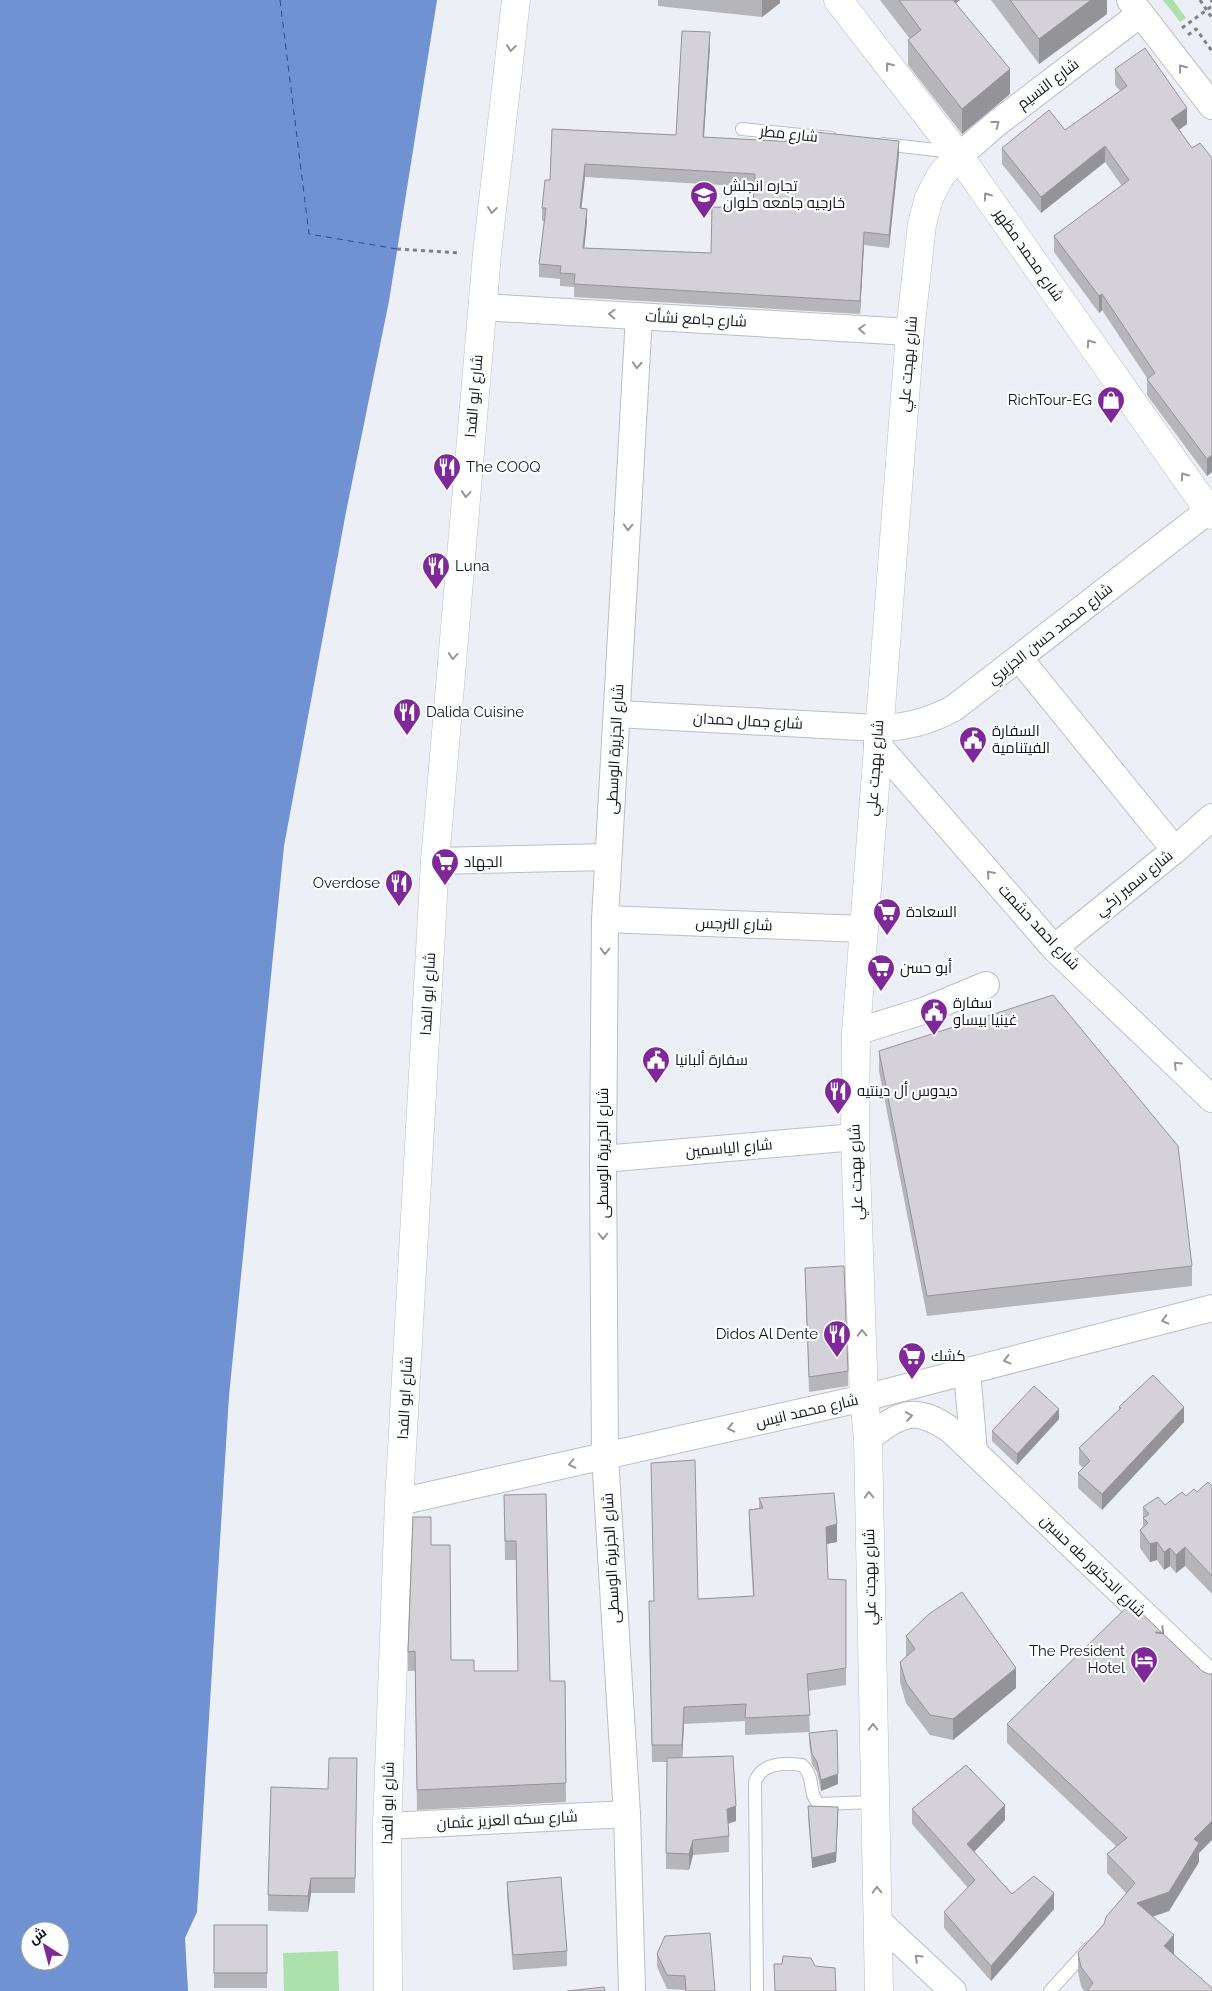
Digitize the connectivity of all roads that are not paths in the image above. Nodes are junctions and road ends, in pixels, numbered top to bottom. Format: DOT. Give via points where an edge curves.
graph roads {
  1 [pos="516,0"];
  2 [pos="838,0"];
  3 [pos="1135,7"];
  4 [pos="1212,106"];
  5 [pos="742,129"];
  6 [pos="848,140"];
  7 [pos="868,142"];
  8 [pos="957,154"];
  9 [pos="482,307"];
  10 [pos="639,316"];
  11 [pos="910,332"];
  12 [pos="1210,513"];
  13 [pos="1019,658"];
  14 [pos="617,714"];
  15 [pos="878,736"];
  16 [pos="1212,817"];
  17 [pos="1175,850"];
  18 [pos="608,857"];
  19 [pos="435,861"];
  20 [pos="605,919"];
  21 [pos="863,930"];
  22 [pos="1054,948"];
  23 [pos="986,985"];
  24 [pos="856,1032"];
  25 [pos="1212,1099"];
  26 [pos="855,1137"];
  27 [pos="603,1159"];
  28 [pos="1212,1308"];
  29 [pos="967,1371"];
  30 [pos="864,1398"];
  31 [pos="868,1439"];
  32 [pos="974,1452"];
  33 [pos="605,1457"];
  34 [pos="399,1502"];
  35 [pos="1212,1679"];
  36 [pos="875,1802"];
  37 [pos="627,1814"];
  38 [pos="387,1826"];
  39 [pos="877,1920"];
  40 [pos="1098,1938"];
  41 [pos="388,1991"];
  42 [pos="632,1991"];
  43 [pos="757,1991"];
  44 [pos="879,1991"];
  45 [pos="953,1991"];
  46 [pos="1050,1991"];
  1 -- 9 [label="street, شارع ابو الفدا, one-way"];
  8 -- 2 [label="street, شارع محمد مظهر, one-way"];
  4 -- 3 [label="street, one-way"];
  8 -- 3 [label="street, شارع النسيم, one-way"];
  5 -- 6 [label="lane, شارع مطر"];
  7 -- 8 [label="lane"];
  8 -- 11 [label="street, شارع بهجت علي" via="929,198 922,224"];
  12 -- 8 [label="street, شارع محمد مظهر, one-way"];
  10 -- 9 [label="street, شارع جامع نشأت, one-way"];
  9 -- 19 [label="street, شارع ابو الفدا, one-way"];
  11 -- 10 [label="street, شارع جامع نشأت, one-way"];
  10 -- 14 [label="street, شارع الجزيرة الوسطى, one-way"];
  11 -- 15 [label="street, شارع بهجت علي"];
  12 -- 13 [label="street, شارع محمد حسن الجزيري"];
  13 -- 15 [label="street, شارع محمد حسن الجزيري" via="954,708"];
  13 -- 17 [label="street"];
  14 -- 15 [label="street, شارع جمال حمدان"];
  14 -- 18 [label="street, شارع الجزيرة الوسطى"];
  15 -- 21 [label="street, شارع بهجت علي"];
  22 -- 15 [label="street, شارع احمد حشمت, one-way"];
  16 -- 17 [label="street, شارع سمير زكي"];
  17 -- 22 [label="street, شارع سمير زكي"];
  18 -- 19 [label="street"];
  18 -- 20 [label="street, شارع الجزيرة الوسطى"];
  19 -- 34 [label="street, شارع ابو الفدا"];
  20 -- 21 [label="street, شارع النرجس"];
  20 -- 27 [label="street, شارع الجزيرة الوسطى, one-way"];
  21 -- 24 [label="street, شارع بهجت علي"];
  25 -- 22 [label="street, شارع احمد حشمت, one-way"];
  23 -- 24 [label="street" via="926,1010"];
  24 -- 26 [label="street, شارع بهجت علي"];
  26 -- 27 [label="street, شارع الياسمين"];
  30 -- 26 [label="street, شارع بهجت علي, one-way"];
  27 -- 33 [label="street, شارع الجزيرة الوسطى, one-way"];
  28 -- 29 [label="street, شارع محمد انيس, one-way"];
  29 -- 30 [label="street, شارع محمد انيس"];
  29 -- 32 [label="street"];
  30 -- 31 [label="street, شارع بهجت علي"];
  30 -- 33 [label="street, شارع محمد انيس, one-way"];
  31 -- 32 [label="street, شارع الدكتور طه حسين, one-way" via="890,1420 912,1414 934,1418"];
  36 -- 31 [label="street, شارع بهجت علي, one-way"];
  32 -- 35 [label="street, شارع الدكتور طه حسين, one-way"];
  33 -- 34 [label="street, شارع محمد انيس, one-way"];
  33 -- 37 [label="street, شارع الجزيرة الوسطى"];
  34 -- 38 [label="street, شارع ابو الفدا"];
  39 -- 36 [label="street, شارع بهجت علي, one-way"];
  36 -- 43 [label="lane" via="819,1804 814,1800 809,1770 802,1765 772,1766 758,1774 755,1782"];
  37 -- 38 [label="street, شارع سكه العزيز عثمان"];
  37 -- 42 [label="street, شارع الجزيرة الوسطى"];
  38 -- 41 [label="street, شارع ابو الفدا"];
  39 -- 44 [label="street, شارع بهجت علي"];
  45 -- 39 [label="street, one-way"];
  40 -- 46 [label="lane"];
}
